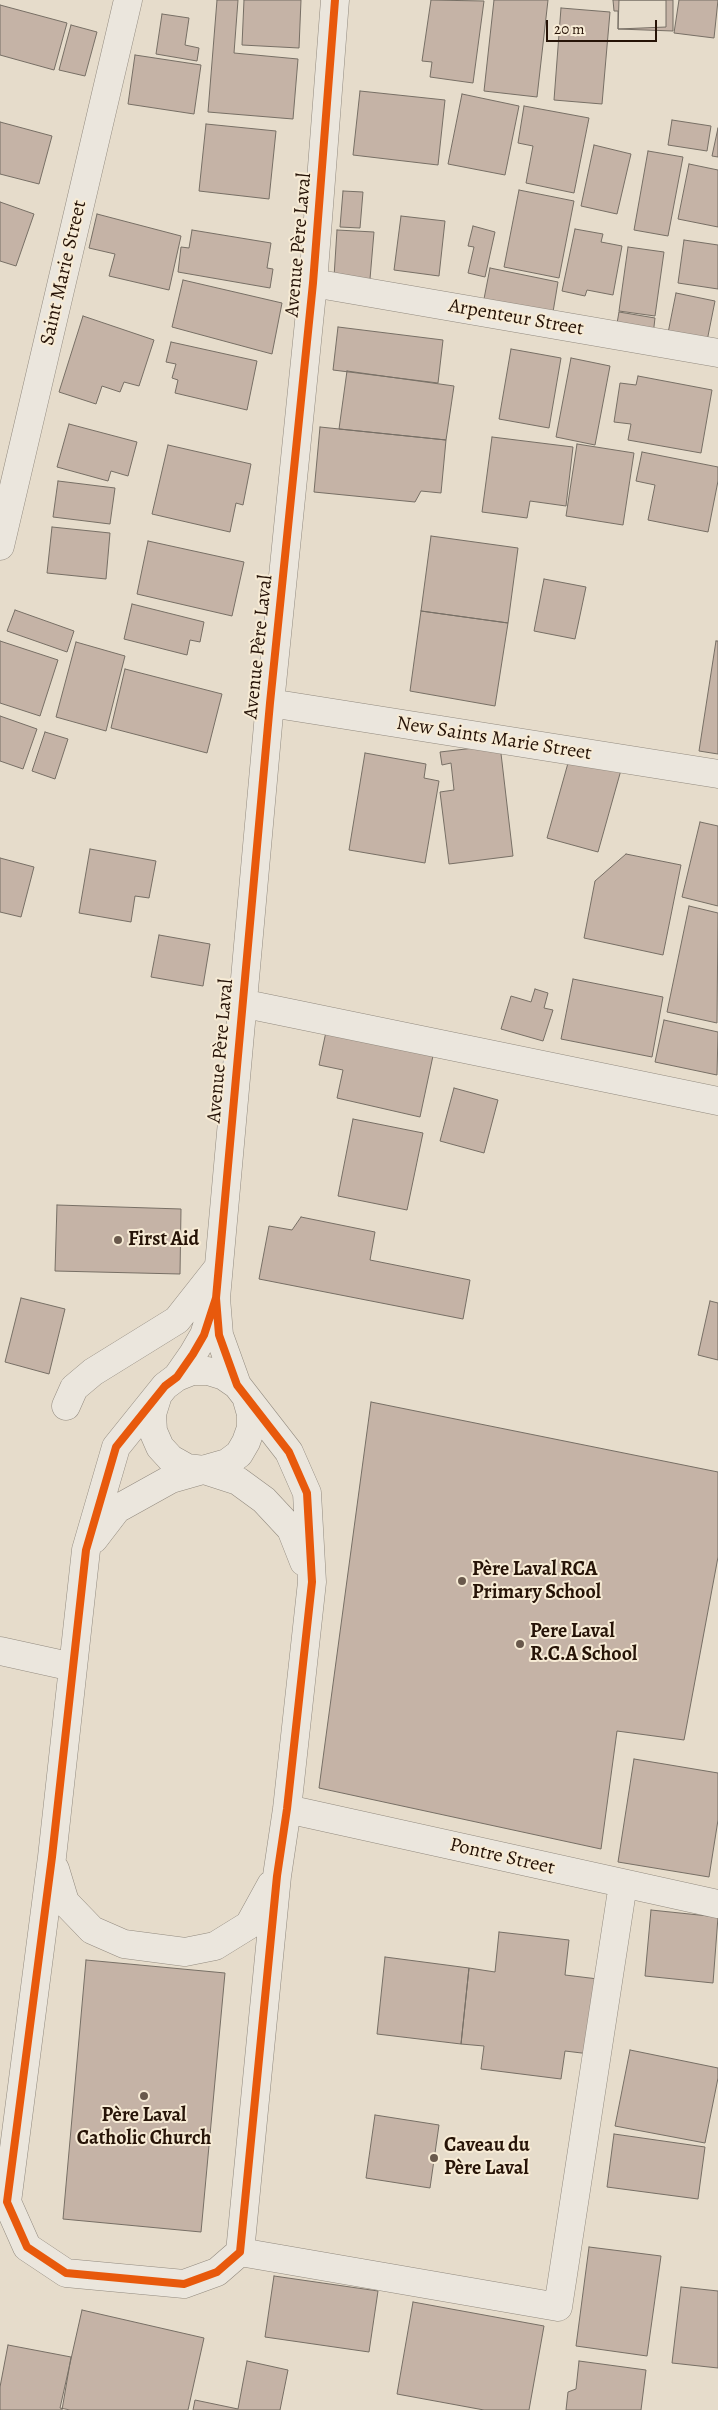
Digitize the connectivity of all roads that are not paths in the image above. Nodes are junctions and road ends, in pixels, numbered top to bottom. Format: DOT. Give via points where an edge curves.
graph roads {
  1 [pos="128,0"];
  2 [pos="335,0"];
  3 [pos="313,283"];
  4 [pos="718,353"];
  5 [pos="0,546"];
  6 [pos="270,703"];
  7 [pos="718,774"];
  8 [pos="241,1003"];
  9 [pos="718,1101"];
  10 [pos="218,1268"];
  11 [pos="216,1298"];
  12 [pos="177,1377"];
  13 [pos="242,1393"];
  14 [pos="157,1398"];
  15 [pos="66,1406"];
  16 [pos="204,1470"];
  17 [pos="86,1550"];
  18 [pos="312,1582"];
  19 [pos="0,1651"];
  20 [pos="73,1668"];
  21 [pos="287,1809"];
  22 [pos="52,1858"];
  23 [pos="276,1876"];
  24 [pos="623,1884"];
  25 [pos="718,1904"];
  26 [pos="7,2202"];
  27 [pos="0,2233"];
  28 [pos="240,2252"];
  1 -- 5 [label="street, Saint Marie Street"];
  2 -- 3 [label="street, Avenue Père Laval"];
  3 -- 4 [label="street, Arpenteur Street"];
  3 -- 6 [label="street, Avenue Père Laval"];
  6 -- 7 [label="street, New Saints Marie Street"];
  6 -- 8 [label="street, Avenue Père Laval"];
  8 -- 9 [label="street"];
  8 -- 10 [label="street, Avenue Père Laval"];
  10 -- 11 [label="street, Avenue Père Laval"];
  10 -- 15 [label="street" via="177,1320 93,1372 74,1388"];
  11 -- 12 [label="street" via="204,1335"];
  11 -- 13 [label="street" via="219,1335"];
  12 -- 13 [label="street" via="192,1371 208,1371 224,1376"];
  12 -- 14 [label="street"];
  13 -- 16 [label="street" via="251,1414 246,1442 227,1463"];
  13 -- 18 [label="street" via="289,1452 307,1492"];
  14 -- 16 [label="street" via="152,1414 160,1447 187,1468"];
  14 -- 17 [label="street" via="116,1447"];
  16 -- 17 [label="street" via="171,1479 117,1510"];
  16 -- 18 [label="street" via="238,1481 264,1500 291,1529"];
  17 -- 20 [label="street"];
  18 -- 21 [label="street"];
  19 -- 20 [label="street"];
  20 -- 22 [label="street"];
  21 -- 23 [label="street"];
  21 -- 24 [label="street, Pontre Street"];
  22 -- 23 [label="street" via="64,1902 92,1930 124,1944 185,1952 215,1946 249,1925"];
  22 -- 26 [label="street"];
  23 -- 28 [label="street"];
  24 -- 25 [label="street, Pontre Street"];
  24 -- 28 [label="street" via="558,2307"];
  26 -- 27 [label="street"];
  26 -- 28 [label="street" via="27,2247 66,2273 184,2284 217,2272"];
}
